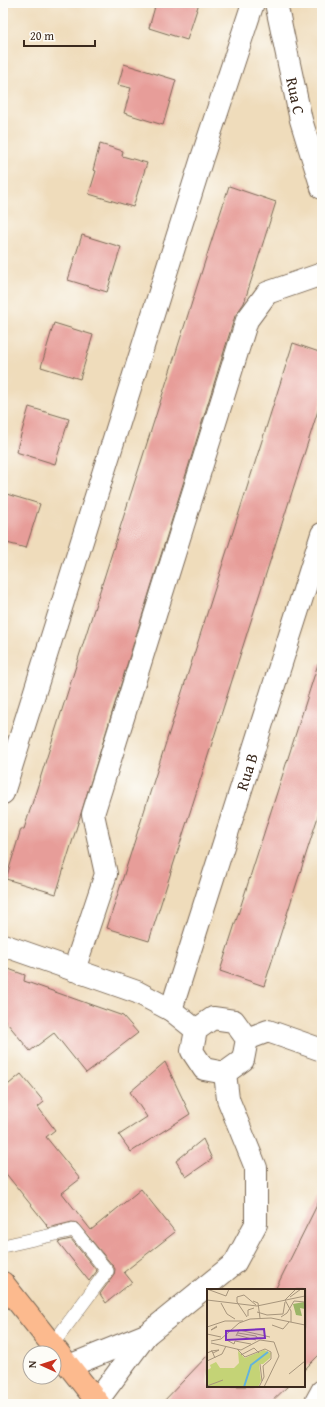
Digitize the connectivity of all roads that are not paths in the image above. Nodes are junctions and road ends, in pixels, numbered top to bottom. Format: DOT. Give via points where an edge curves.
graph roads {
  1 [pos="254,3"];
  2 [pos="276,3"];
  3 [pos="322,188"];
  4 [pos="322,274"];
  5 [pos="322,534"];
  6 [pos="3,793"];
  7 [pos="3,945"];
  8 [pos="74,970"];
  9 [pos="170,1010"];
  10 [pos="196,1030"];
  11 [pos="247,1039"];
  12 [pos="322,1050"];
  13 [pos="225,1073"];
  14 [pos="3,1246"];
  15 [pos="3,1283"];
  16 [pos="146,1335"];
  17 [pos="52,1345"];
  18 [pos="62,1357"];
  19 [pos="69,1366"];
  20 [pos="322,1391"];
  21 [pos="98,1403"];
  22 [pos="315,1404"];
  1 -- 6 [label="street" via="200,165"];
  2 -- 3 [label="street, Rua C" via="301,120"];
  4 -- 8 [label="street" via="267,293 247,320 93,814 106,874"];
  5 -- 9 [label="street, Rua B"];
  7 -- 8 [label="street"];
  8 -- 9 [label="street" via="137,992"];
  9 -- 10 [label="street"];
  10 -- 11 [label="street" via="213,1018 234,1021"];
  10 -- 13 [label="street" via="192,1051 204,1069"];
  11 -- 12 [label="street" via="268,1031"];
  11 -- 13 [label="street" via="243,1060"];
  13 -- 16 [label="street" via="228,1099 256,1168 256,1224 234,1263"];
  14 -- 17 [label="lane" via="74,1230 107,1271"];
  15 -- 17 [label="main road"];
  16 -- 19 [label="street"];
  16 -- 21 [label="street"];
  18 -- 19 [label="main road"];
  19 -- 21 [label="main road"];
  20 -- 22 [label="street"];
}
